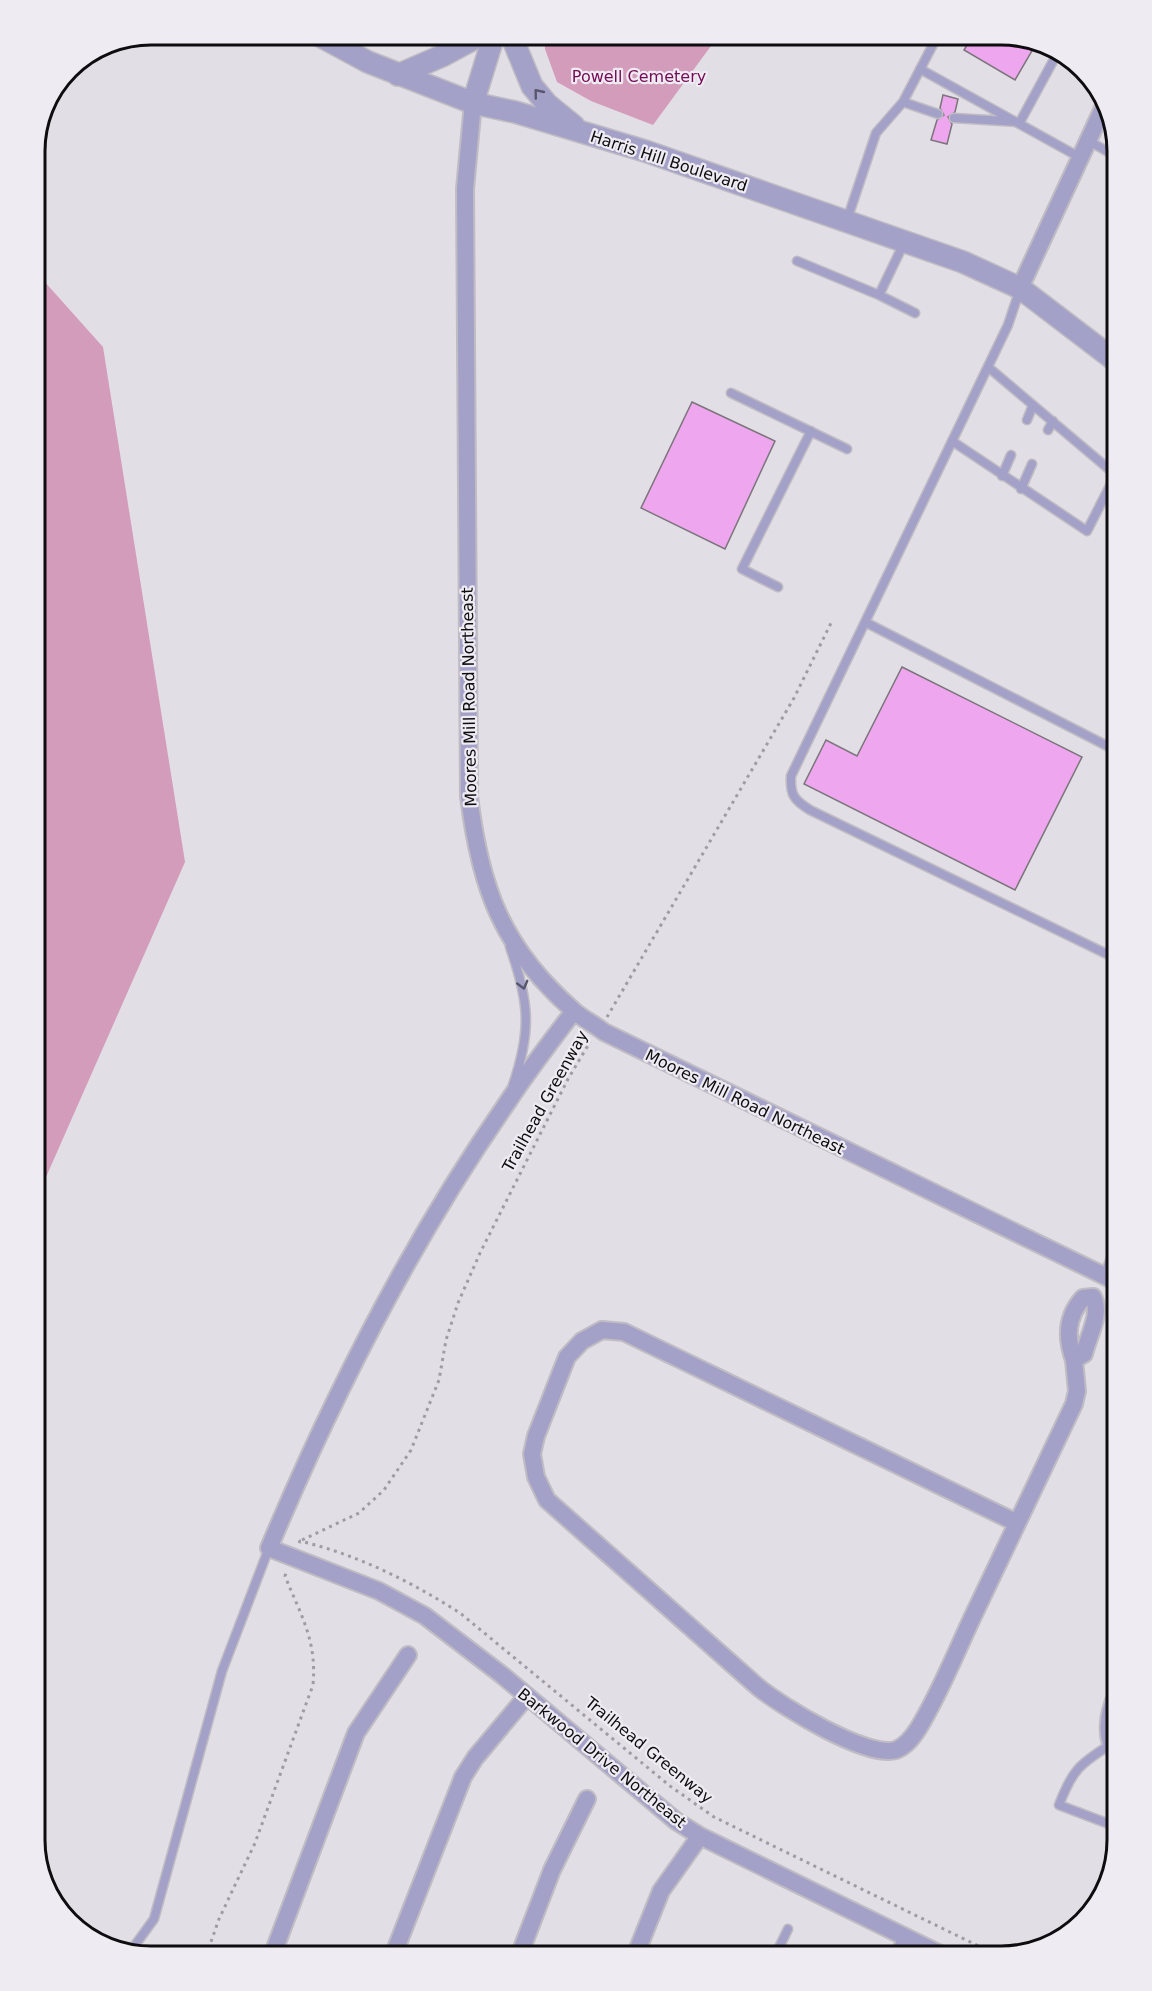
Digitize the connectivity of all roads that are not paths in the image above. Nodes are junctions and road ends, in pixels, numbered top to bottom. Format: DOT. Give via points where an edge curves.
graph roads {
  1 [pos="339,45"];
  2 [pos="463,45"];
  3 [pos="491,45"];
  4 [pos="515,45"];
  5 [pos="933,45"];
  6 [pos="1054,59"];
  7 [pos="920,69"];
  8 [pos="398,75"];
  9 [pos="903,102"];
  10 [pos="473,103"];
  11 [pos="938,114"];
  12 [pos="1100,115"];
  13 [pos="954,118"];
  14 [pos="1020,122"];
  15 [pos="581,132"];
  16 [pos="1089,141"];
  17 [pos="1107,152"];
  18 [pos="1081,158"];
  19 [pos="847,220"];
  20 [pos="906,241"];
  21 [pos="797,261"];
  22 [pos="1020,288"];
  23 [pos="879,295"];
  24 [pos="915,313"];
  25 [pos="1107,354"];
  26 [pos="988,367"];
  27 [pos="731,393"];
  28 [pos="1033,405"];
  29 [pos="1027,420"];
  30 [pos="1053,421"];
  31 [pos="1048,430"];
  32 [pos="811,431"];
  33 [pos="952,441"];
  34 [pos="847,449"];
  35 [pos="1011,455"];
  36 [pos="1032,464"];
  37 [pos="1107,467"];
  38 [pos="1002,476"];
  39 [pos="1021,489"];
  40 [pos="1107,494"];
  41 [pos="778,587"];
  42 [pos="865,622"];
  43 [pos="1107,745"];
  44 [pos="504,929"];
  45 [pos="1107,954"];
  46 [pos="574,1011"];
  47 [pos="506,1104"];
  48 [pos="1107,1277"];
  49 [pos="1107,1283"];
  50 [pos="1017,1523"];
  51 [pos="269,1548"];
  52 [pos="408,1655"];
  53 [pos="526,1697"];
  54 [pos="1107,1753"];
  55 [pos="587,1799"];
  56 [pos="1107,1823"];
  57 [pos="700,1836"];
  58 [pos="788,1929"];
  59 [pos="907,1938"];
  60 [pos="135,1945"];
  61 [pos="276,1946"];
  62 [pos="397,1946"];
  63 [pos="523,1946"];
  64 [pos="640,1946"];
  65 [pos="780,1946"];
  66 [pos="903,1946"];
  67 [pos="923,1946"];
  1 -- 8 [label="street, Harris Hill Boulevard"];
  2 -- 8 [label="street"];
  3 -- 10 [label="street, Moores Mill Road Northeast"];
  15 -- 4 [label="street, one-way" via="532,86"];
  5 -- 7 [label="lane"];
  6 -- 14 [label="lane"];
  7 -- 9 [label="lane"];
  7 -- 14 [label="lane"];
  8 -- 10 [label="street, Harris Hill Boulevard"];
  9 -- 11 [label="lane"];
  9 -- 19 [label="lane" via="876,133"];
  10 -- 15 [label="street, Harris Hill Boulevard"];
  10 -- 44 [label="street, Moores Mill Road Northeast" via="465,189 469,796 483,878"];
  12 -- 16 [label="street"];
  13 -- 14 [label="lane"];
  14 -- 18 [label="lane"];
  15 -- 19 [label="street, Harris Hill Boulevard"];
  16 -- 17 [label="lane"];
  16 -- 18 [label="street"];
  18 -- 22 [label="street"];
  19 -- 20 [label="street, Harris Hill Boulevard"];
  20 -- 22 [label="street, Harris Hill Boulevard"];
  20 -- 23 [label="lane"];
  21 -- 23 [label="lane"];
  22 -- 25 [label="street, Harris Hill Boulevard"];
  22 -- 26 [label="lane"];
  23 -- 24 [label="lane"];
  26 -- 28 [label="lane"];
  26 -- 33 [label="lane"];
  27 -- 32 [label="lane"];
  28 -- 29 [label="lane"];
  28 -- 30 [label="lane"];
  30 -- 31 [label="lane"];
  30 -- 37 [label="lane"];
  32 -- 34 [label="lane"];
  32 -- 41 [label="lane" via="742,569"];
  33 -- 38 [label="lane"];
  33 -- 42 [label="lane"];
  35 -- 38 [label="lane"];
  36 -- 39 [label="lane"];
  38 -- 39 [label="lane"];
  39 -- 40 [label="lane" via="1087,531"];
  42 -- 43 [label="lane"];
  42 -- 45 [label="lane" via="791,776 790,790 795,801"];
  44 -- 46 [label="street, Moores Mill Road Northeast" via="544,981"];
  44 -- 47 [label="lane, one-way" via="528,1008 523,1055"];
  46 -- 47 [label="street"];
  46 -- 48 [label="street, Moores Mill Road Northeast" via="639,1050"];
  47 -- 51 [label="street" via="383,1307 341,1387"];
  49 -- 50 [label="street" via="1076,1306 1067,1340 1074,1360 1074,1404"];
  50 -- 50 [label="street" via="918,1730 905,1746 878,1751 784,1708 758,1688 547,1500 536,1477 532,1454 567,1357 582,1341 602,1330 624,1332"];
  51 -- 53 [label="street, Barkwood Drive Northeast" via="379,1592 425,1616"];
  51 -- 60 [label="lane" via="222,1671 154,1918"];
  52 -- 61 [label="street" via="356,1733"];
  53 -- 57 [label="street, Barkwood Drive Northeast" via="676,1821"];
  53 -- 62 [label="street" via="463,1777"];
  54 -- 56 [label="lane" via="1087,1760 1069,1778 1059,1805"];
  55 -- 63 [label="street" via="552,1870"];
  57 -- 59 [label="street, Barkwood Drive Northeast"];
  57 -- 64 [label="street" via="661,1891"];
  58 -- 65 [label="lane"];
  59 -- 66 [label="street"];
  59 -- 67 [label="street, Barkwood Drive Northeast"];
}
